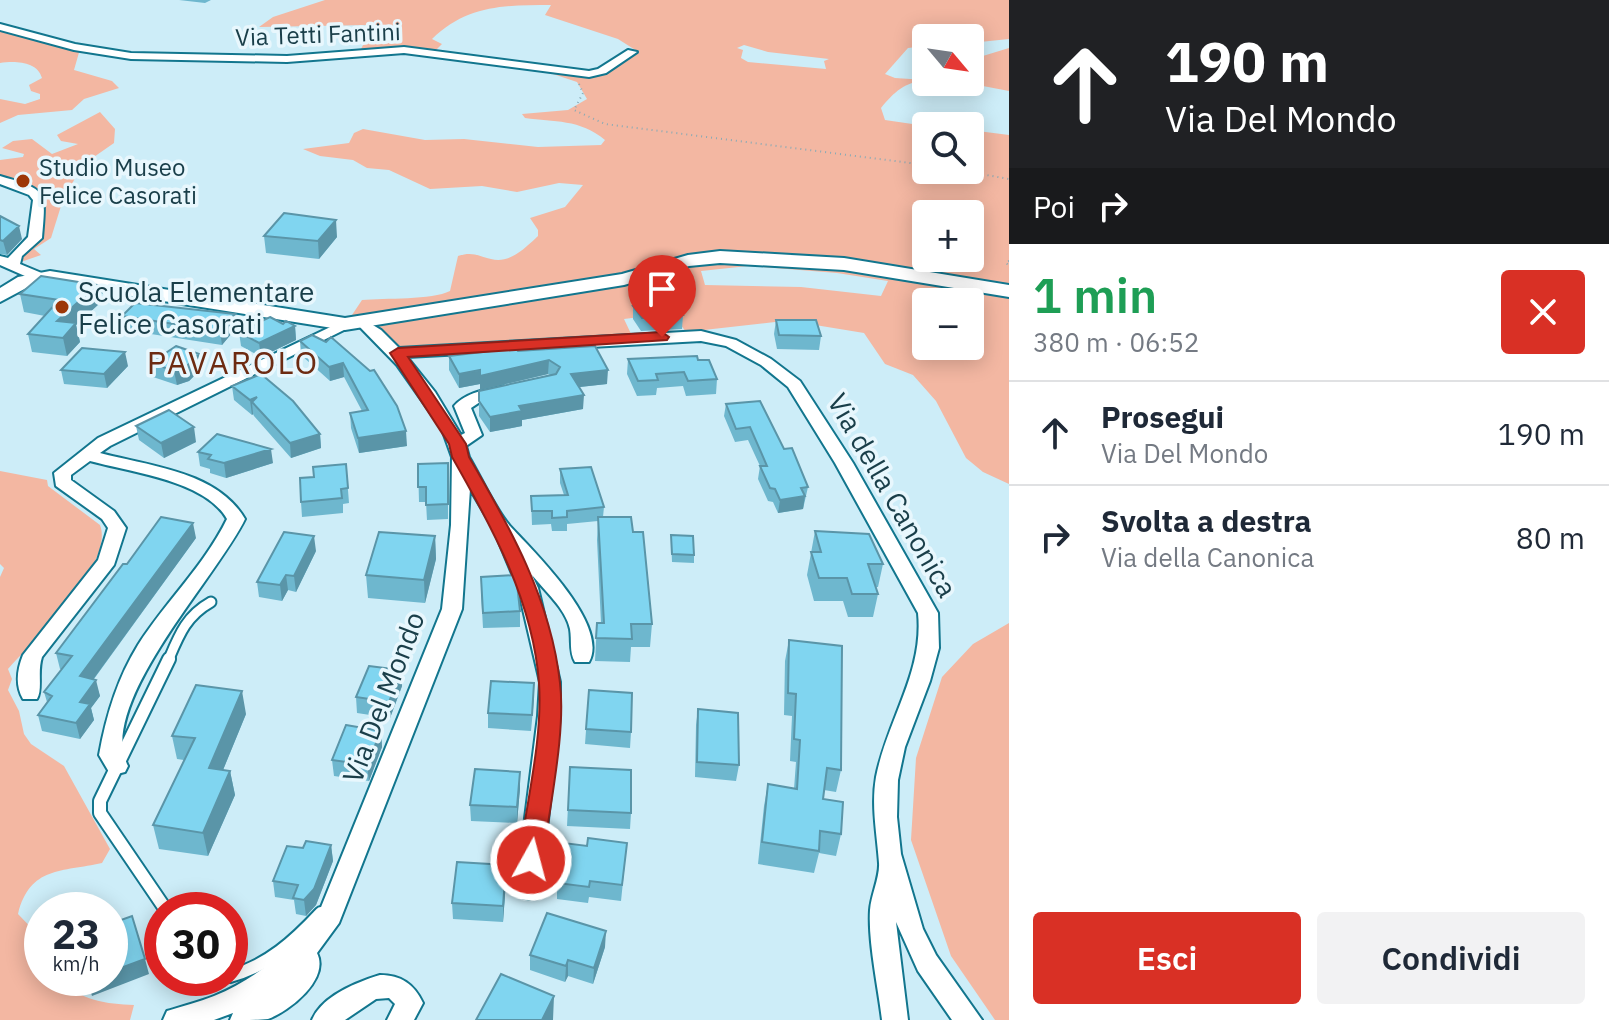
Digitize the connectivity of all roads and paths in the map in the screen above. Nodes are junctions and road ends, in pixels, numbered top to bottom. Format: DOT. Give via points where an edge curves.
graph roads {
  1 [pos="0,27"];
  2 [pos="632,52"];
  3 [pos="544,70"];
  4 [pos="912,162"];
  5 [pos="984,175"];
  6 [pos="1009,179"];
  7 [pos="0,180"];
  8 [pos="1009,261"];
  9 [pos="7,262"];
  10 [pos="1009,267"];
  11 [pos="39,277"];
  12 [pos="1009,291"];
  13 [pos="0,296"];
  14 [pos="361,326"];
  15 [pos="398,353"];
  16 [pos="521,388"];
  17 [pos="459,450"];
  18 [pos="86,455"];
  19 [pos="502,528"];
  20 [pos="211,602"];
  21 [pos="582,657"];
  22 [pos="30,694"];
  23 [pos="117,766"];
  24 [pos="890,871"];
  25 [pos="347,879"];
  26 [pos="528,889"];
  27 [pos="154,892"];
  28 [pos="302,955"];
  29 [pos="248,970"];
  30 [pos="176,1020"];
  31 [pos="243,1020"];
  32 [pos="325,1020"];
  33 [pos="400,1020"];
  34 [pos="895,1020"];
  35 [pos="969,1020"];
  1 -- 3 [label="street, Via Tetti Fantini" via="131,56 287,59 404,50"];
  2 -- 3 [label="street, Via Tetti Fantini" via="597,73"];
  3 -- 4 [label="path" via="579,84 583,93 574,110 609,124"];
  5 -- 6 [label="path"];
  7 -- 9 [label="street" via="34,192 39,200 35,238"];
  8 -- 10 [label="path"];
  9 -- 11 [label="street"];
  11 -- 13 [label="street"];
  11 -- 14 [label="street"];
  12 -- 14 [label="street" via="844,264 720,257"];
  14 -- 15 [label="street"];
  14 -- 18 [label="street" via="104,442"];
  15 -- 17 [label="street"];
  15 -- 24 [label="street, Via della Canonica" via="701,336 731,343 794,384 914,583 930,624 928,660 892,751 884,826"];
  16 -- 17 [label="street, Via Del Mondo" via="468,400 463,413 474,435"];
  17 -- 19 [label="street"];
  17 -- 25 [label="street, Via Del Mondo" via="460,568 452,609"];
  18 -- 22 [label="street" via="63,473 62,482 108,515 117,528 114,542 107,561 33,655 27,671"];
  18 -- 23 [label="street" via="219,496 233,508 236,519 131,677 113,731 110,755"];
  19 -- 21 [label="street" via="571,610 580,627"];
  19 -- 26 [label="street" via="528,588 550,682"];
  20 -- 23 [label="lane" via="193,612 181,629"];
  23 -- 27 [label="lane" via="102,795 100,813"];
  24 -- 34 [label="street" via="882,911"];
  24 -- 35 [label="street, Via della Canonica" via="935,975"];
  25 -- 28 [label="street, Via Del Mondo" via="327,923"];
  25 -- 29 [label="lane" via="284,949"];
  28 -- 30 [label="street, Via Del Mondo" via="253,993"];
  28 -- 31 [label="street" via="308,968 301,980"];
  32 -- 33 [label="street" via="372,987 389,985 405,992 410,1003"];
}
